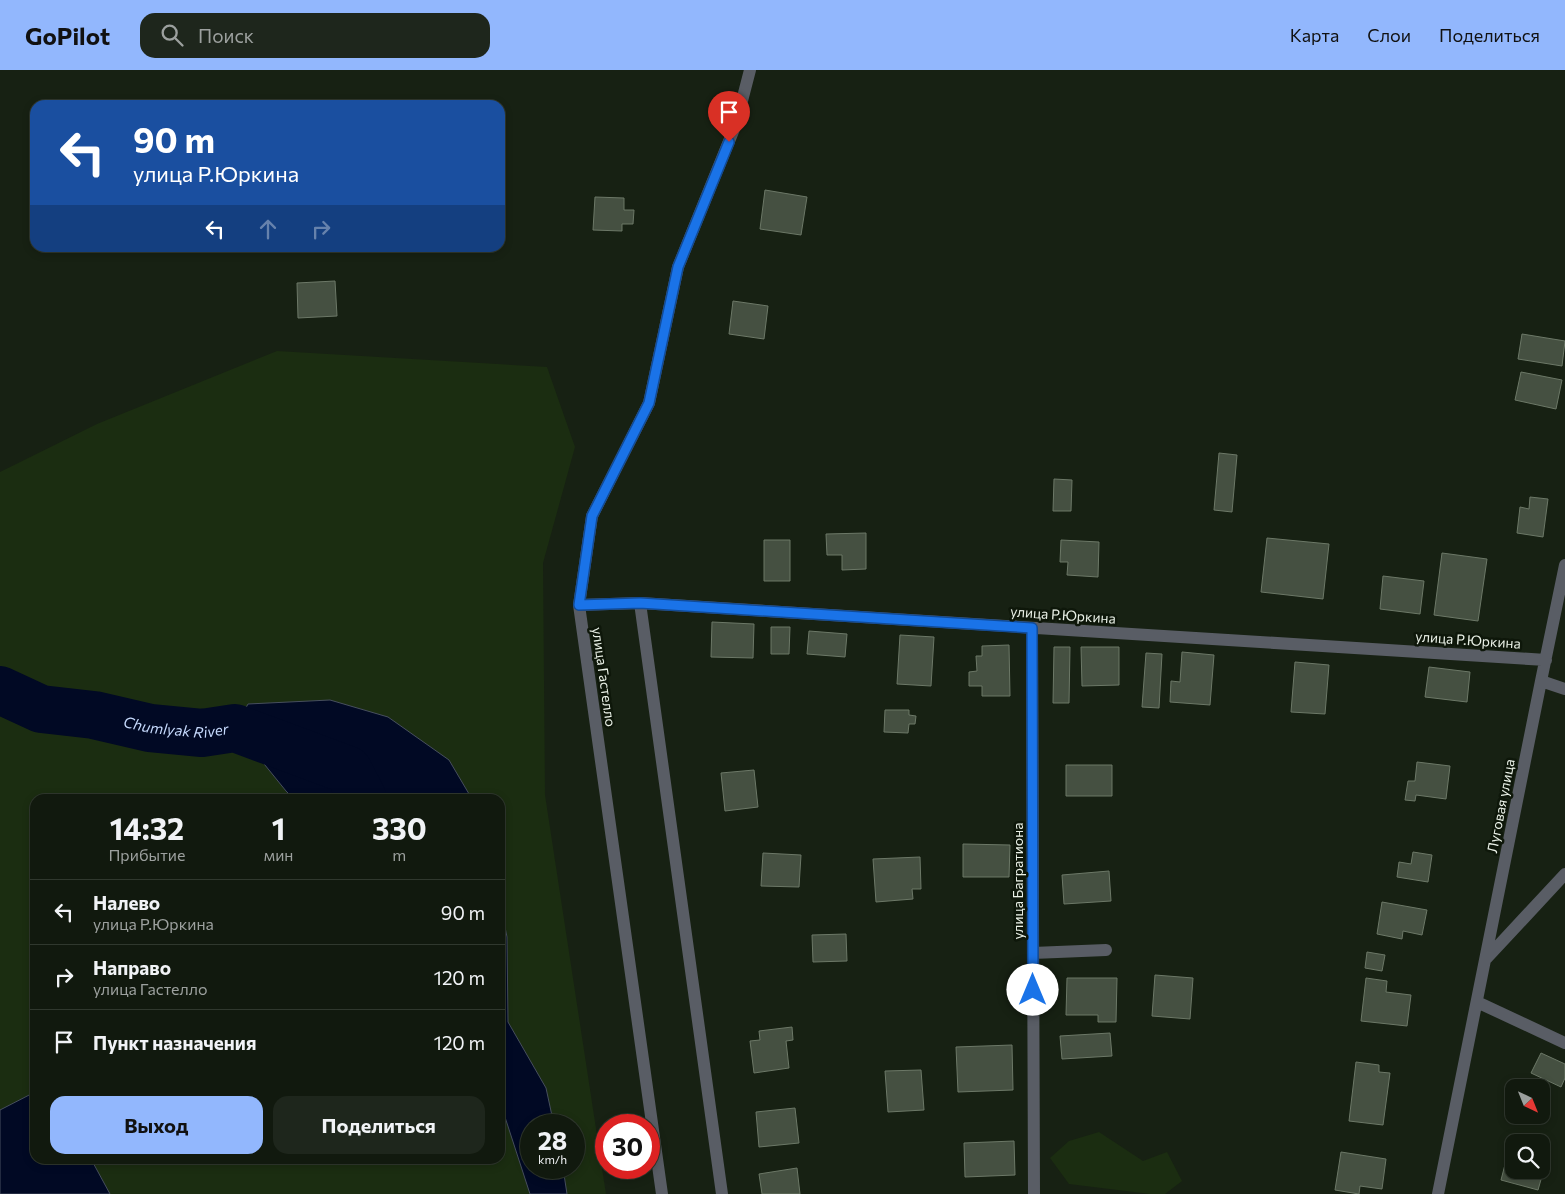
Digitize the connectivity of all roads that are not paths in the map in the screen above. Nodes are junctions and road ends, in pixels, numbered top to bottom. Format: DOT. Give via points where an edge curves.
graph roads {
  1 [pos="750,70"];
  2 [pos="1565,565"];
  3 [pos="640,603"];
  4 [pos="579,605"];
  5 [pos="1032,628"];
  6 [pos="1546,660"];
  7 [pos="1541,681"];
  8 [pos="1565,689"];
  9 [pos="1565,874"];
  10 [pos="1106,950"];
  11 [pos="1033,953"];
  12 [pos="1485,960"];
  13 [pos="1477,1002"];
  14 [pos="1565,1042"];
  15 [pos="662,1194"];
  16 [pos="722,1194"];
  17 [pos="1034,1194"];
  18 [pos="1438,1194"];
  1 -- 4 [label="street, улица Гастелло" via="736,124 678,267 649,403 592,516"];
  2 -- 6 [label="street, Луговая улица"];
  3 -- 4 [label="street, улица Р.Юркина"];
  3 -- 5 [label="street, улица Р.Юркина"];
  3 -- 16 [label="street"];
  4 -- 15 [label="street, улица Гастелло"];
  5 -- 6 [label="street, улица Р.Юркина"];
  5 -- 11 [label="street, улица Багратиона"];
  6 -- 7 [label="street, Луговая улица"];
  7 -- 8 [label="street"];
  7 -- 12 [label="street, Луговая улица"];
  9 -- 12 [label="street"];
  10 -- 11 [label="street"];
  11 -- 17 [label="street, улица Багратиона"];
  12 -- 13 [label="street, Луговая улица"];
  13 -- 14 [label="street"];
  13 -- 18 [label="street, Луговая улица"];
}
